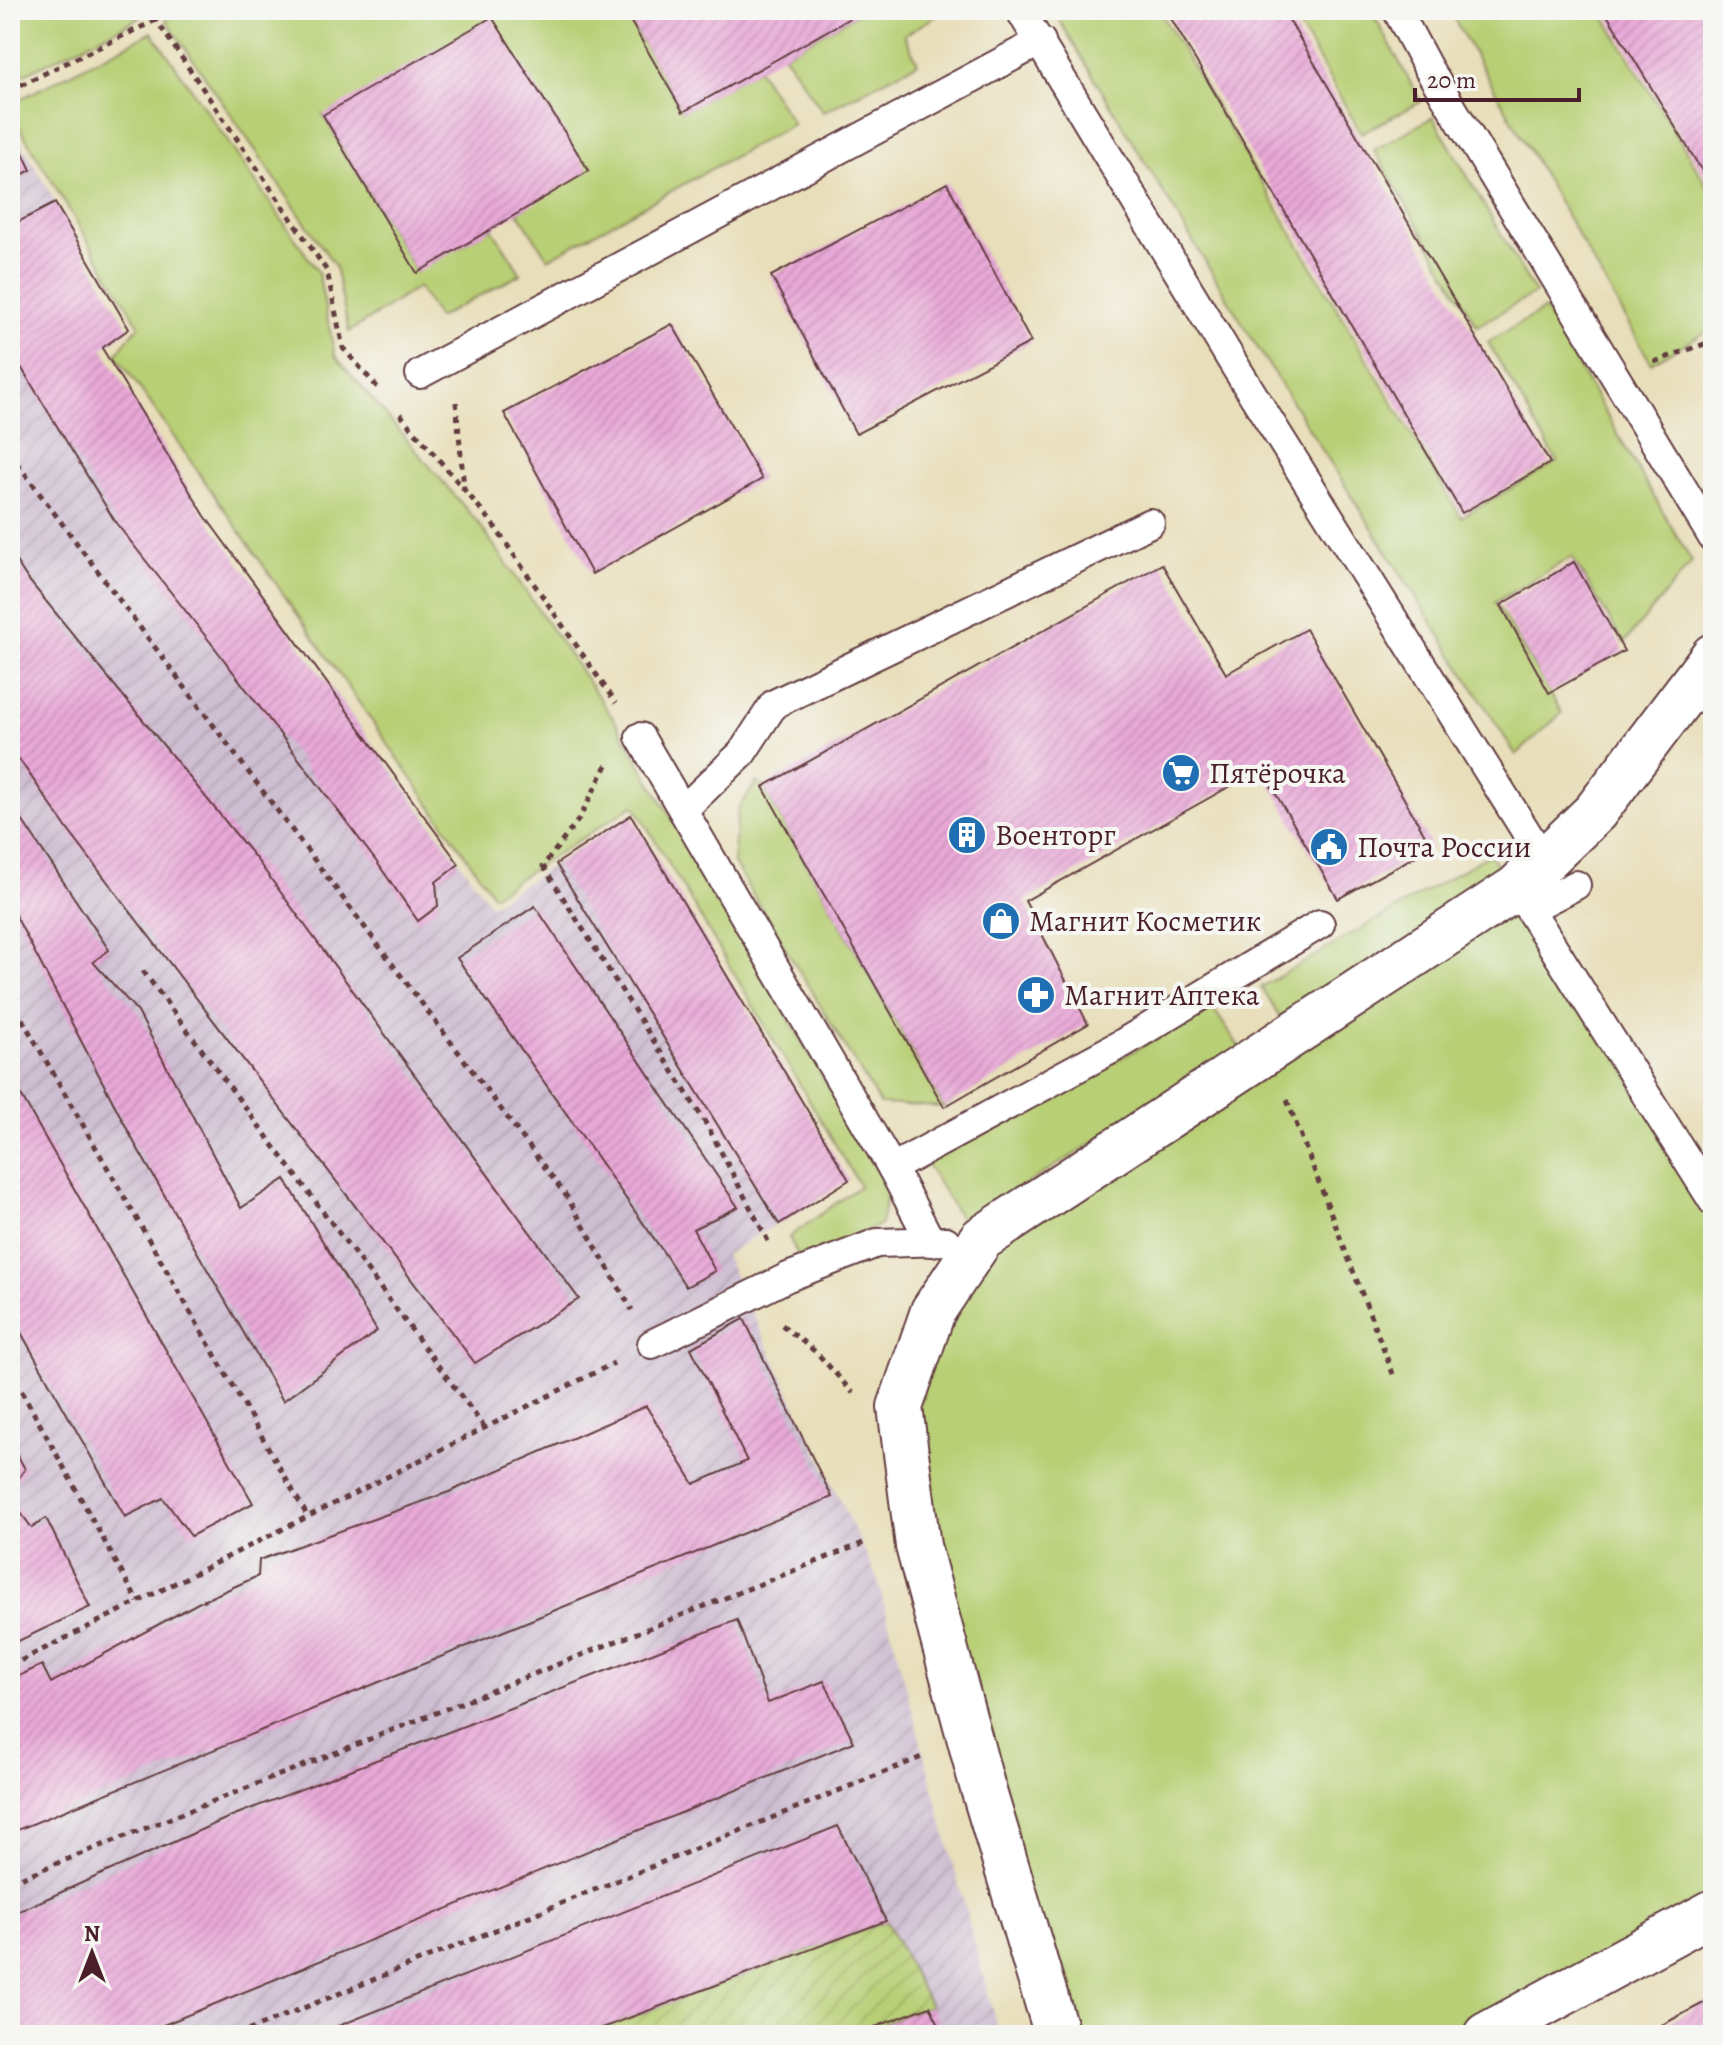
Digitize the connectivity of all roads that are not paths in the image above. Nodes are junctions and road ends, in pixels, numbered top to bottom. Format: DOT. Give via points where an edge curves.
graph roads {
  1 [pos="1020,10"];
  2 [pos="1397,10"];
  3 [pos="1041,41"];
  4 [pos="420,374"];
  5 [pos="1150,523"];
  6 [pos="1713,538"];
  7 [pos="1713,656"];
  8 [pos="640,737"];
  9 [pos="683,810"];
  10 [pos="1542,886"];
  11 [pos="1320,924"];
  12 [pos="892,1168"];
  13 [pos="1713,1201"];
  14 [pos="981,1239"];
  15 [pos="931,1242"];
  16 [pos="652,1344"];
  17 [pos="1713,1912"];
  18 [pos="1057,2035"];
  19 [pos="1486,2035"];
  1 -- 3 [label="lane"];
  2 -- 6 [label="lane"];
  3 -- 4 [label="lane"];
  3 -- 10 [label="lane"];
  5 -- 9 [label="lane" via="774,704 742,753"];
  7 -- 10 [label="street"];
  8 -- 9 [label="lane"];
  9 -- 12 [label="lane"];
  10 -- 13 [label="lane"];
  10 -- 14 [label="street" via="1268,1050"];
  11 -- 12 [label="lane" via="1123,1043"];
  12 -- 15 [label="lane"];
  14 -- 15 [label="lane"];
  14 -- 18 [label="street" via="933,1311 900,1407 918,1546"];
  15 -- 16 [label="lane" via="877,1243 788,1277"];
  17 -- 19 [label="street"];
}
